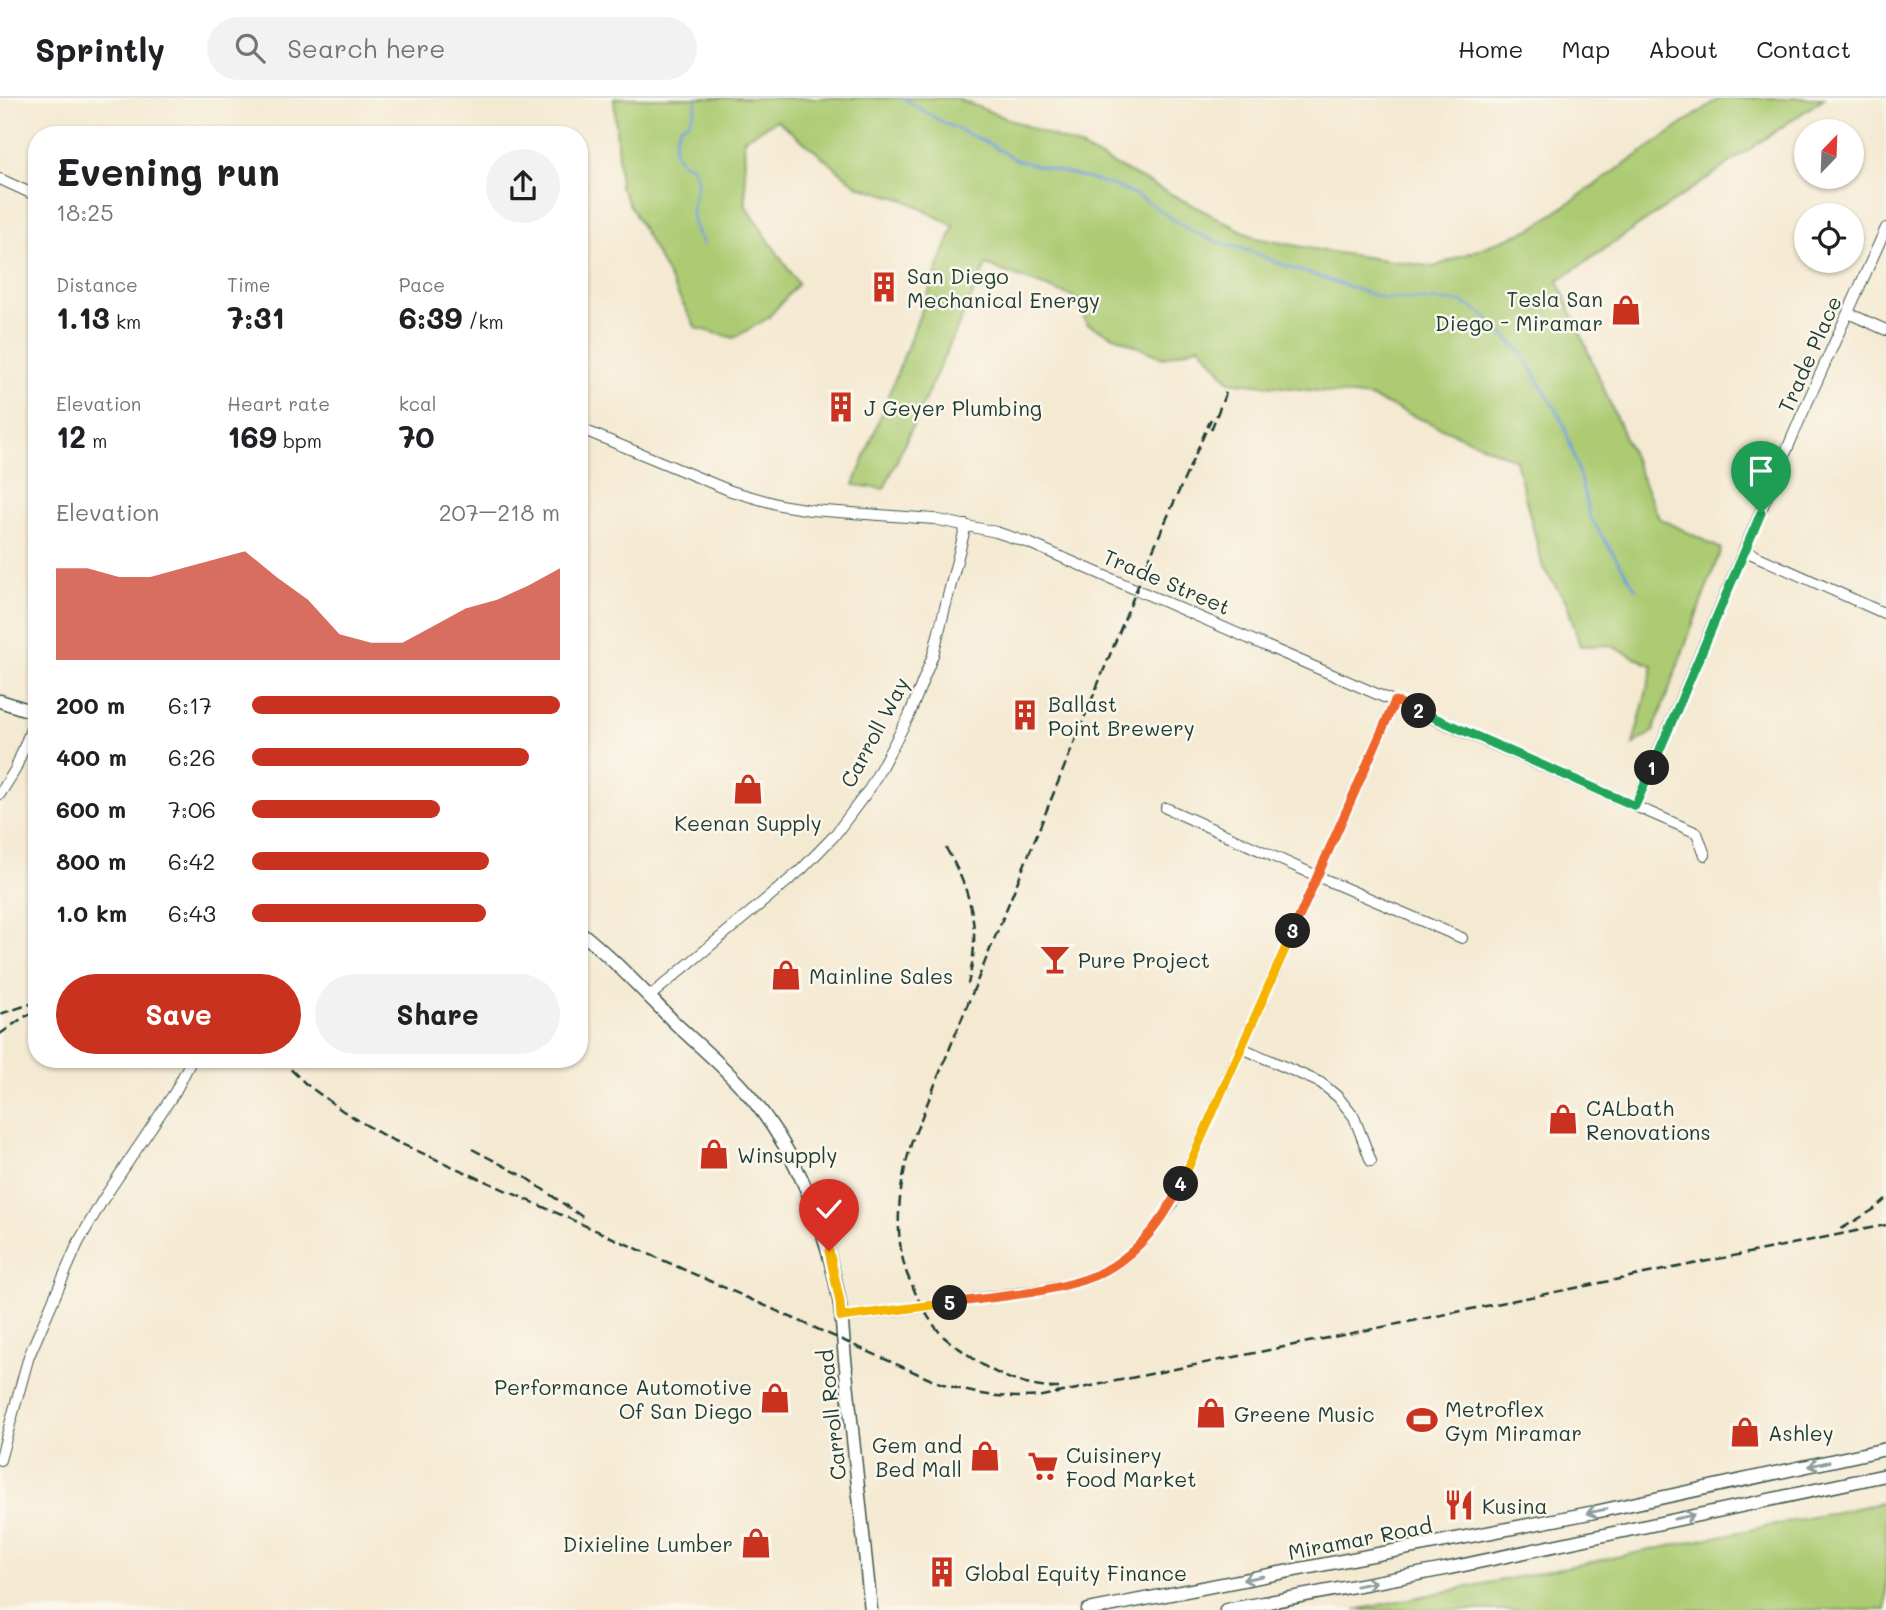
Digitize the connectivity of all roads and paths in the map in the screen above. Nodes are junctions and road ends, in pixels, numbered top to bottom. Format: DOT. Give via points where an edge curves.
graph roads {
  1 [pos="0,179"];
  2 [pos="28,192"];
  3 [pos="1886,228"];
  4 [pos="1848,313"];
  5 [pos="1886,330"];
  6 [pos="588,432"];
  7 [pos="966,525"];
  8 [pos="1745,551"];
  9 [pos="1886,614"];
  10 [pos="0,701"];
  11 [pos="1395,701"];
  12 [pos="28,711"];
  13 [pos="28,737"];
  14 [pos="0,794"];
  15 [pos="1635,806"];
  16 [pos="1166,808"];
  17 [pos="1705,855"];
  18 [pos="1317,876"];
  19 [pos="1462,938"];
  20 [pos="588,940"];
  21 [pos="649,997"];
  22 [pos="1242,1048"];
  23 [pos="187,1068"];
  24 [pos="1371,1161"];
  25 [pos="841,1317"];
  26 [pos="1886,1449"];
  27 [pos="0,1460"];
  28 [pos="1886,1475"];
  29 [pos="871,1610"];
  30 [pos="1088,1610"];
  31 [pos="1226,1610"];
  1 -- 2 [label="street"];
  3 -- 4 [label="street, Trade Place"];
  4 -- 5 [label="street"];
  4 -- 8 [label="street, Trade Place"];
  6 -- 7 [label="street, Trade Street" via="731,491 780,505"];
  7 -- 11 [label="street, Trade Street" via="1029,543"];
  7 -- 21 [label="street, Carroll Way" via="933,655 909,716 870,788 801,870"];
  8 -- 9 [label="street"];
  8 -- 15 [label="street, Trade Place"];
  10 -- 12 [label="main road"];
  11 -- 15 [label="street, Trade Street"];
  11 -- 18 [label="street"];
  13 -- 14 [label="street"];
  15 -- 17 [label="street, Trade Street" via="1697,833"];
  16 -- 18 [label="street"];
  18 -- 19 [label="street"];
  18 -- 22 [label="street"];
  20 -- 21 [label="main road, Carroll Road"];
  21 -- 25 [label="main road, Carroll Road" via="747,1093 799,1172 829,1251"];
  22 -- 24 [label="street" via="1321,1083 1338,1097 1353,1117"];
  22 -- 25 [label="street" via="1172,1204 1147,1238 1118,1263 1086,1280 1054,1288"];
  23 -- 27 [label="street" via="78,1243 29,1356"];
  25 -- 29 [label="main road, Carroll Road"];
  26 -- 30 [label="main road, Miramar Road, one-way" via="1595,1512"];
  31 -- 28 [label="main road, one-way" via="1445,1569"];
}
